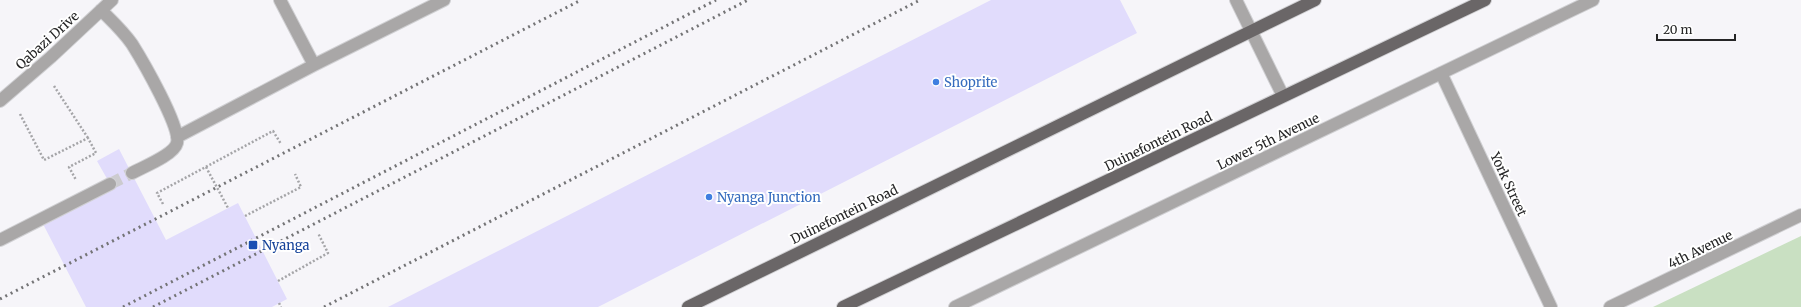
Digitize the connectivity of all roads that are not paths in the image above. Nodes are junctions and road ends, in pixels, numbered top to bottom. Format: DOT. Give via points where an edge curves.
graph roads {
  1 [pos="112,0"];
  2 [pos="280,0"];
  3 [pos="444,0"];
  4 [pos="1236,0"];
  5 [pos="1315,0"];
  6 [pos="1485,0"];
  7 [pos="1593,0"];
  8 [pos="101,10"];
  9 [pos="1250,31"];
  10 [pos="314,65"];
  11 [pos="1441,73"];
  12 [pos="1283,96"];
  13 [pos="0,101"];
  14 [pos="177,137"];
  15 [pos="132,173"];
  16 [pos="110,184"];
  17 [pos="1801,215"];
  18 [pos="0,240"];
  19 [pos="688,307"];
  20 [pos="844,307"];
  21 [pos="955,307"];
  22 [pos="1551,307"];
  23 [pos="1610,307"];
  1 -- 8 [label="street, Qabazi Drive"];
  2 -- 10 [label="street"];
  3 -- 10 [label="street"];
  4 -- 9 [label="street"];
  5 -- 9 [label="main road, Duinefontein Road"];
  6 -- 12 [label="main road, Duinefontein Road"];
  7 -- 11 [label="street, Lower 5th Avenue"];
  8 -- 13 [label="street, Qabazi Drive"];
  8 -- 14 [label="street" via="117,25 135,49 167,111"];
  9 -- 12 [label="street"];
  9 -- 19 [label="main road, Duinefontein Road"];
  10 -- 14 [label="street"];
  11 -- 21 [label="street, Lower 5th Avenue"];
  11 -- 22 [label="street, York Street"];
  12 -- 20 [label="main road, Duinefontein Road"];
  14 -- 15 [label="street" via="177,144 172,151"];
  16 -- 18 [label="street"];
  17 -- 23 [label="street, 4th Avenue"];
}
